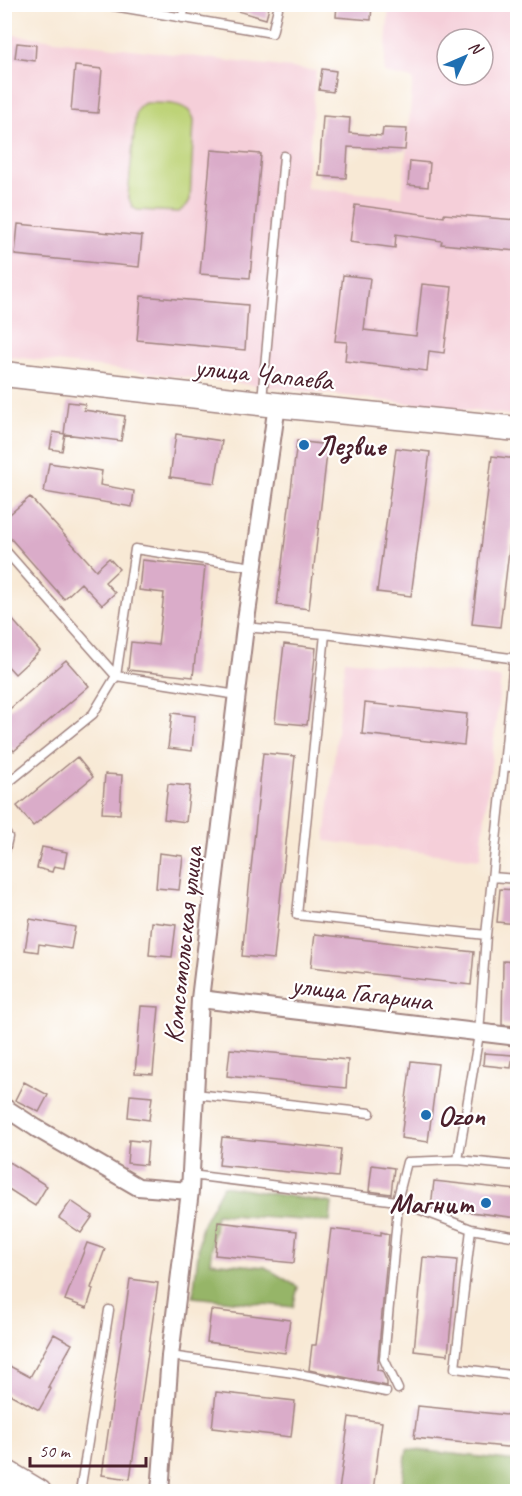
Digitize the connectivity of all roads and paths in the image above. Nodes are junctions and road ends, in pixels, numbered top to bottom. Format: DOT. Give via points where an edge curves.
graph roads {
  1 [pos="102,4"];
  2 [pos="186,4"];
  3 [pos="279,4"];
  4 [pos="182,18"];
  5 [pos="284,156"];
  6 [pos="4,374"];
  7 [pos="269,405"];
  8 [pos="518,429"];
  9 [pos="4,549"];
  10 [pos="254,567"];
  11 [pos="245,627"];
  12 [pos="325,634"];
  13 [pos="516,659"];
  14 [pos="116,676"];
  15 [pos="237,694"];
  16 [pos="504,766"];
  17 [pos="518,768"];
  18 [pos="4,786"];
  19 [pos="4,831"];
  20 [pos="4,855"];
  21 [pos="492,877"];
  22 [pos="518,879"];
  23 [pos="486,935"];
  24 [pos="200,999"];
  25 [pos="479,1034"];
  26 [pos="518,1037"];
  27 [pos="195,1094"];
  28 [pos="4,1107"];
  29 [pos="370,1113"];
  30 [pos="458,1160"];
  31 [pos="518,1166"];
  32 [pos="190,1183"];
  33 [pos="397,1201"];
  34 [pos="471,1229"];
  35 [pos="518,1237"];
  36 [pos="109,1310"];
  37 [pos="170,1356"];
  38 [pos="518,1376"];
  39 [pos="398,1389"];
  40 [pos="386,1392"];
  41 [pos="4,1471"];
  42 [pos="39,1491"];
  43 [pos="80,1491"];
  44 [pos="160,1491"];
  1 -- 4 [label="lane"];
  2 -- 4 [label="lane"];
  3 -- 4 [label="lane" via="272,33"];
  5 -- 7 [label="lane"];
  6 -- 7 [label="street, улица Чапаева"];
  7 -- 8 [label="street, улица Чапаева"];
  7 -- 10 [label="street, Комсомольская улица"];
  9 -- 14 [label="lane"];
  10 -- 11 [label="street, Комсомольская улица"];
  10 -- 14 [label="lane" via="135,549"];
  11 -- 12 [label="lane"];
  11 -- 15 [label="street, Комсомольская улица"];
  12 -- 13 [label="lane"];
  12 -- 23 [label="lane" via="297,915"];
  13 -- 16 [label="lane"];
  14 -- 15 [label="lane"];
  14 -- 18 [label="lane" via="93,714"];
  15 -- 24 [label="street, Комсомольская улица"];
  16 -- 17 [label="lane"];
  16 -- 21 [label="lane"];
  19 -- 20 [label="lane" via="8,837"];
  21 -- 22 [label="lane"];
  21 -- 23 [label="lane"];
  23 -- 25 [label="lane"];
  24 -- 25 [label="street, улица Гагарина"];
  24 -- 27 [label="street, Комсомольская улица"];
  25 -- 26 [label="street, улица Гагарина"];
  25 -- 30 [label="lane"];
  27 -- 29 [label="lane"];
  27 -- 32 [label="street, Комсомольская улица"];
  28 -- 32 [label="street" via="138,1187"];
  30 -- 31 [label="lane"];
  30 -- 33 [label="lane" via="407,1162"];
  32 -- 33 [label="lane"];
  32 -- 37 [label="street, Комсомольская улица"];
  33 -- 34 [label="lane"];
  33 -- 39 [label="lane" via="384,1359"];
  34 -- 35 [label="lane"];
  34 -- 38 [label="lane" via="455,1368"];
  36 -- 43 [label="lane"];
  37 -- 40 [label="lane" via="294,1373"];
  37 -- 44 [label="street, Комсомольская улица"];
  41 -- 42 [label="street"];
}
